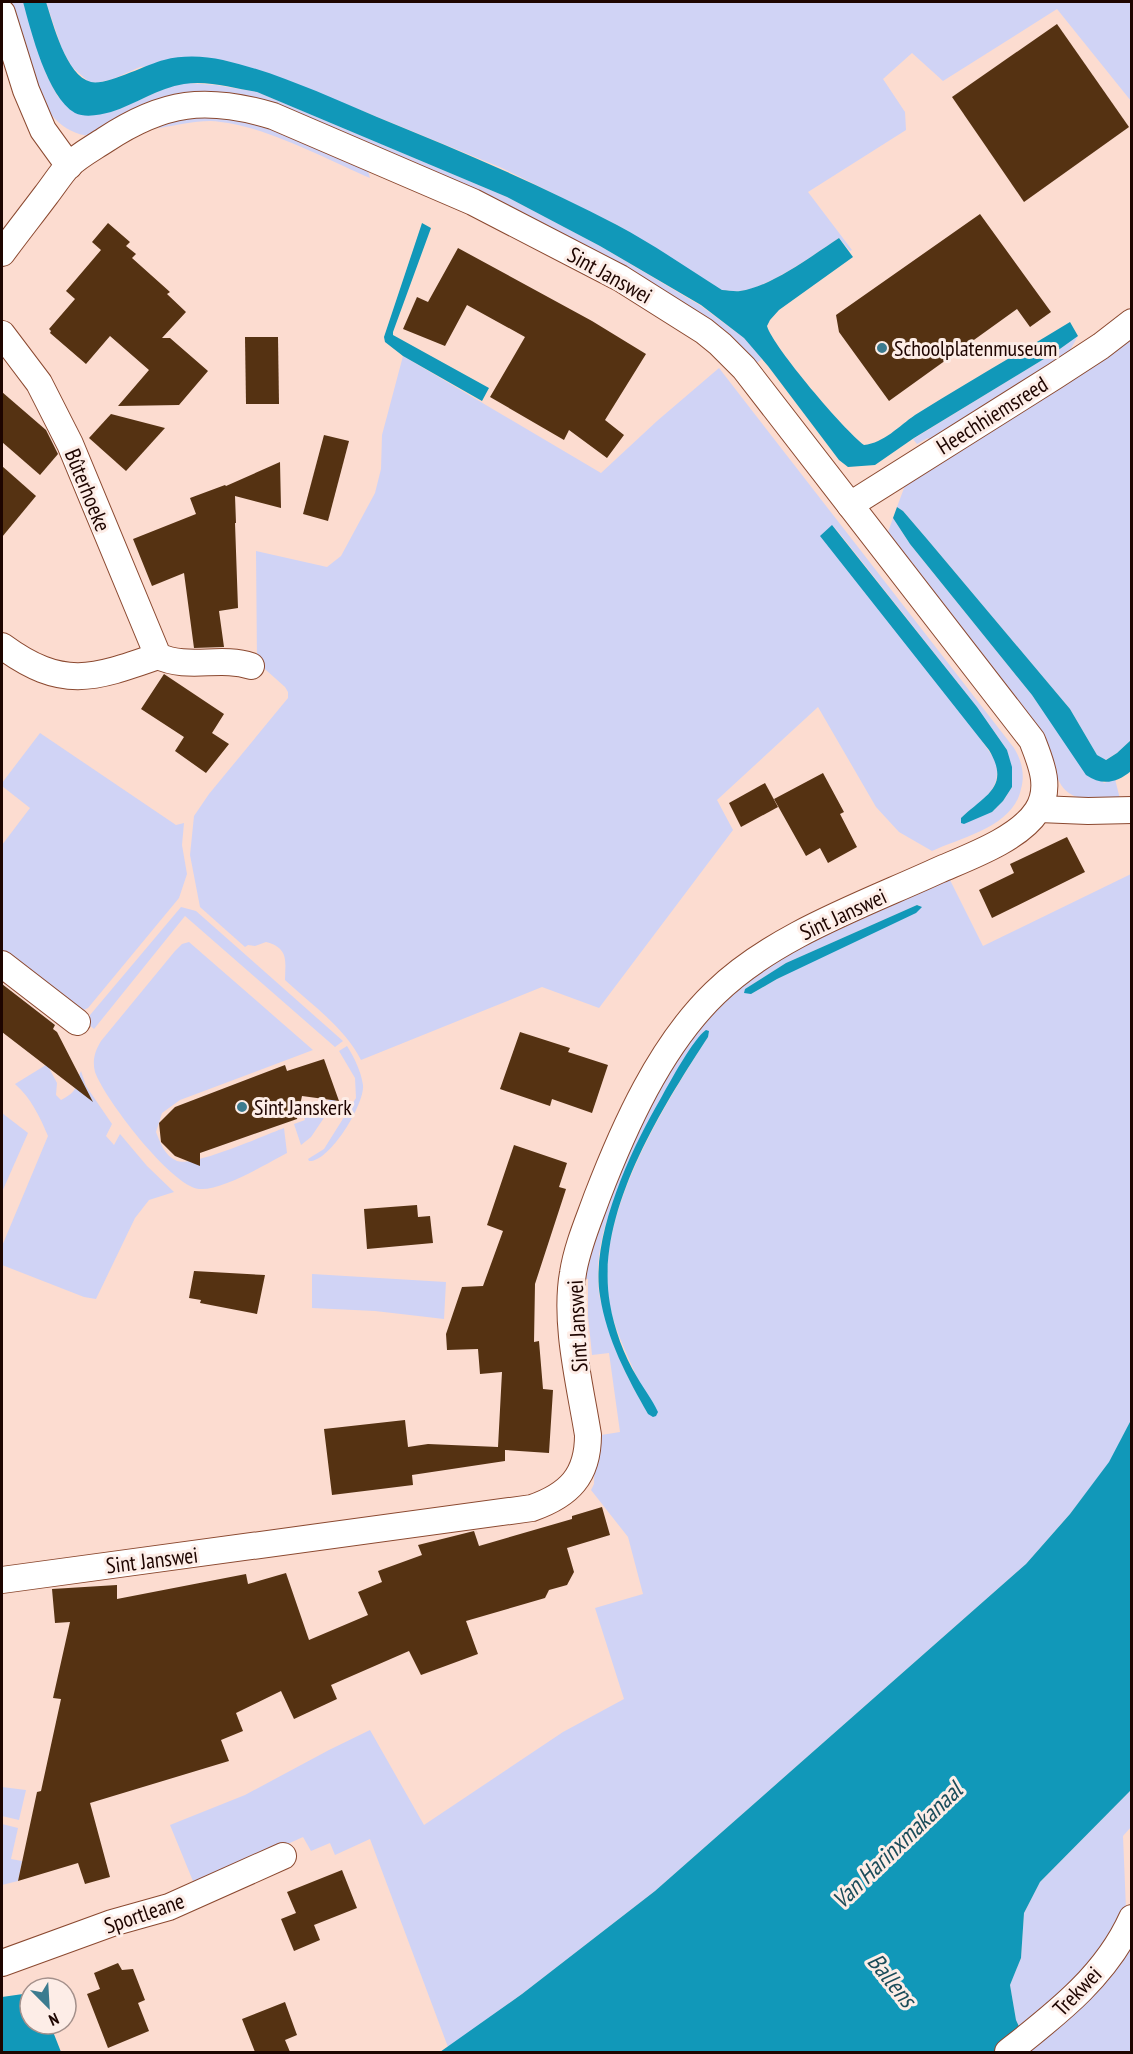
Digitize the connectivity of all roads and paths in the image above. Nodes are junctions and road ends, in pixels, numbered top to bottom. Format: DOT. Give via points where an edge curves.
graph roads {
  1 [pos="2,13"];
  2 [pos="69,166"];
  3 [pos="4,244"];
  4 [pos="1131,322"];
  5 [pos="2,334"];
  6 [pos="850,505"];
  7 [pos="2,646"];
  8 [pos="158,656"];
  9 [pos="251,666"];
  10 [pos="1039,809"];
  11 [pos="1131,810"];
  12 [pos="2,964"];
  13 [pos="77,1022"];
  14 [pos="2,1580"];
  15 [pos="283,1856"];
  16 [pos="1131,1918"];
  17 [pos="2,1963"];
  18 [pos="1008,2052"];
  1 -- 2 [label="street" via="43,130"];
  2 -- 3 [label="street, Sint Janswei"];
  2 -- 6 [label="street, Sint Janswei" via="143,117 167,109 217,103 273,116 388,165 473,202 610,273 704,331 744,368"];
  4 -- 6 [label="street, Heechhiemsreed" via="1055,376"];
  5 -- 8 [label="street, Bûterhoeke" via="39,383 70,444"];
  6 -- 10 [label="street, Sint Janswei" via="1032,740 1045,775"];
  7 -- 8 [label="street" via="38,668 66,677 94,676"];
  8 -- 9 [label="street" via="181,663"];
  10 -- 11 [label="street"];
  10 -- 14 [label="street, Sint Janswei" via="1017,831 968,857 768,951 714,993 681,1031 620,1140 588,1220 572,1274 572,1317 588,1452 584,1467 563,1494 532,1508"];
  12 -- 13 [label="street"];
  15 -- 17 [label="street, Sportleane" via="169,1907"];
  16 -- 18 [label="street, Trekwei" via="1125,1933 1092,1978 1061,2010"];
}
